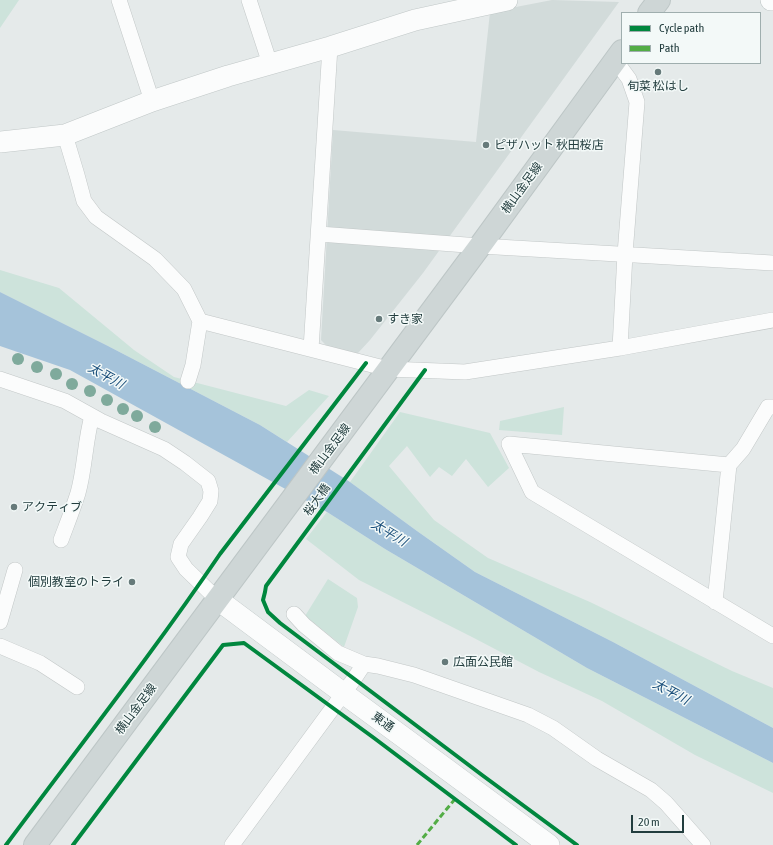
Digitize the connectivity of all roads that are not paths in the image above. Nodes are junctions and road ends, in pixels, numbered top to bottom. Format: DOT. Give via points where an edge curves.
graph roads {
  1 [pos="118,0"];
  2 [pos="249,0"];
  3 [pos="507,0"];
  4 [pos="659,0"];
  5 [pos="650,12"];
  6 [pos="330,47"];
  7 [pos="619,56"];
  8 [pos="270,64"];
  9 [pos="622,64"];
  10 [pos="152,101"];
  11 [pos="65,135"];
  12 [pos="0,142"];
  13 [pos="319,234"];
  14 [pos="480,246"];
  15 [pos="625,254"];
  16 [pos="773,263"];
  17 [pos="773,320"];
  18 [pos="200,321"];
  19 [pos="620,348"];
  20 [pos="311,349"];
  21 [pos="388,369"];
  22 [pos="0,379"];
  23 [pos="188,381"];
  24 [pos="773,407"];
  25 [pos="92,416"];
  26 [pos="729,465"];
  27 [pos="61,540"];
  28 [pos="15,570"];
  29 [pos="217,599"];
  30 [pos="715,602"];
  31 [pos="294,614"];
  32 [pos="0,622"];
  33 [pos="773,636"];
  34 [pos="0,646"];
  35 [pos="364,664"];
  36 [pos="77,687"];
  37 [pos="343,693"];
  38 [pos="35,845"];
  39 [pos="232,845"];
  40 [pos="549,845"];
  41 [pos="703,845"];
  1 -- 10 [label="street"];
  2 -- 8 [label="street"];
  3 -- 6 [label="street" via="415,20"];
  4 -- 5 [label="main road"];
  6 -- 8 [label="street"];
  6 -- 13 [label="street"];
  7 -- 14 [label="main road, 横山金足線"];
  8 -- 10 [label="street"];
  9 -- 15 [label="street" via="637,102"];
  10 -- 11 [label="street"];
  11 -- 12 [label="street"];
  11 -- 18 [label="street" via="84,201 96,217 155,259 184,289"];
  13 -- 14 [label="street"];
  13 -- 20 [label="street"];
  14 -- 15 [label="street"];
  14 -- 21 [label="main road, 横山金足線"];
  15 -- 16 [label="street"];
  15 -- 19 [label="street"];
  17 -- 19 [label="street"];
  18 -- 20 [label="street"];
  18 -- 23 [label="street"];
  19 -- 21 [label="street" via="465,372"];
  20 -- 21 [label="street"];
  21 -- 29 [label="main road, 横山金足線"];
  22 -- 25 [label="street" via="65,401"];
  24 -- 26 [label="street" via="768,407 743,449"];
  25 -- 27 [label="street" via="78,493"];
  25 -- 29 [label="street" via="164,449 208,481 211,491 210,502 181,544 178,557 186,569"];
  26 -- 30 [label="street"];
  26 -- 30 [label="street" via="509,444 532,492"];
  28 -- 32 [label="street"];
  29 -- 37 [label="street, 東通"];
  29 -- 38 [label="main road, 横山金足線"];
  30 -- 33 [label="street"];
  31 -- 35 [label="street" via="338,653"];
  34 -- 36 [label="street" via="40,663"];
  35 -- 37 [label="street"];
  35 -- 41 [label="street" via="414,675 528,715 553,728 597,759 650,790 666,803"];
  37 -- 39 [label="street"];
  37 -- 40 [label="street, 東通"];
}
